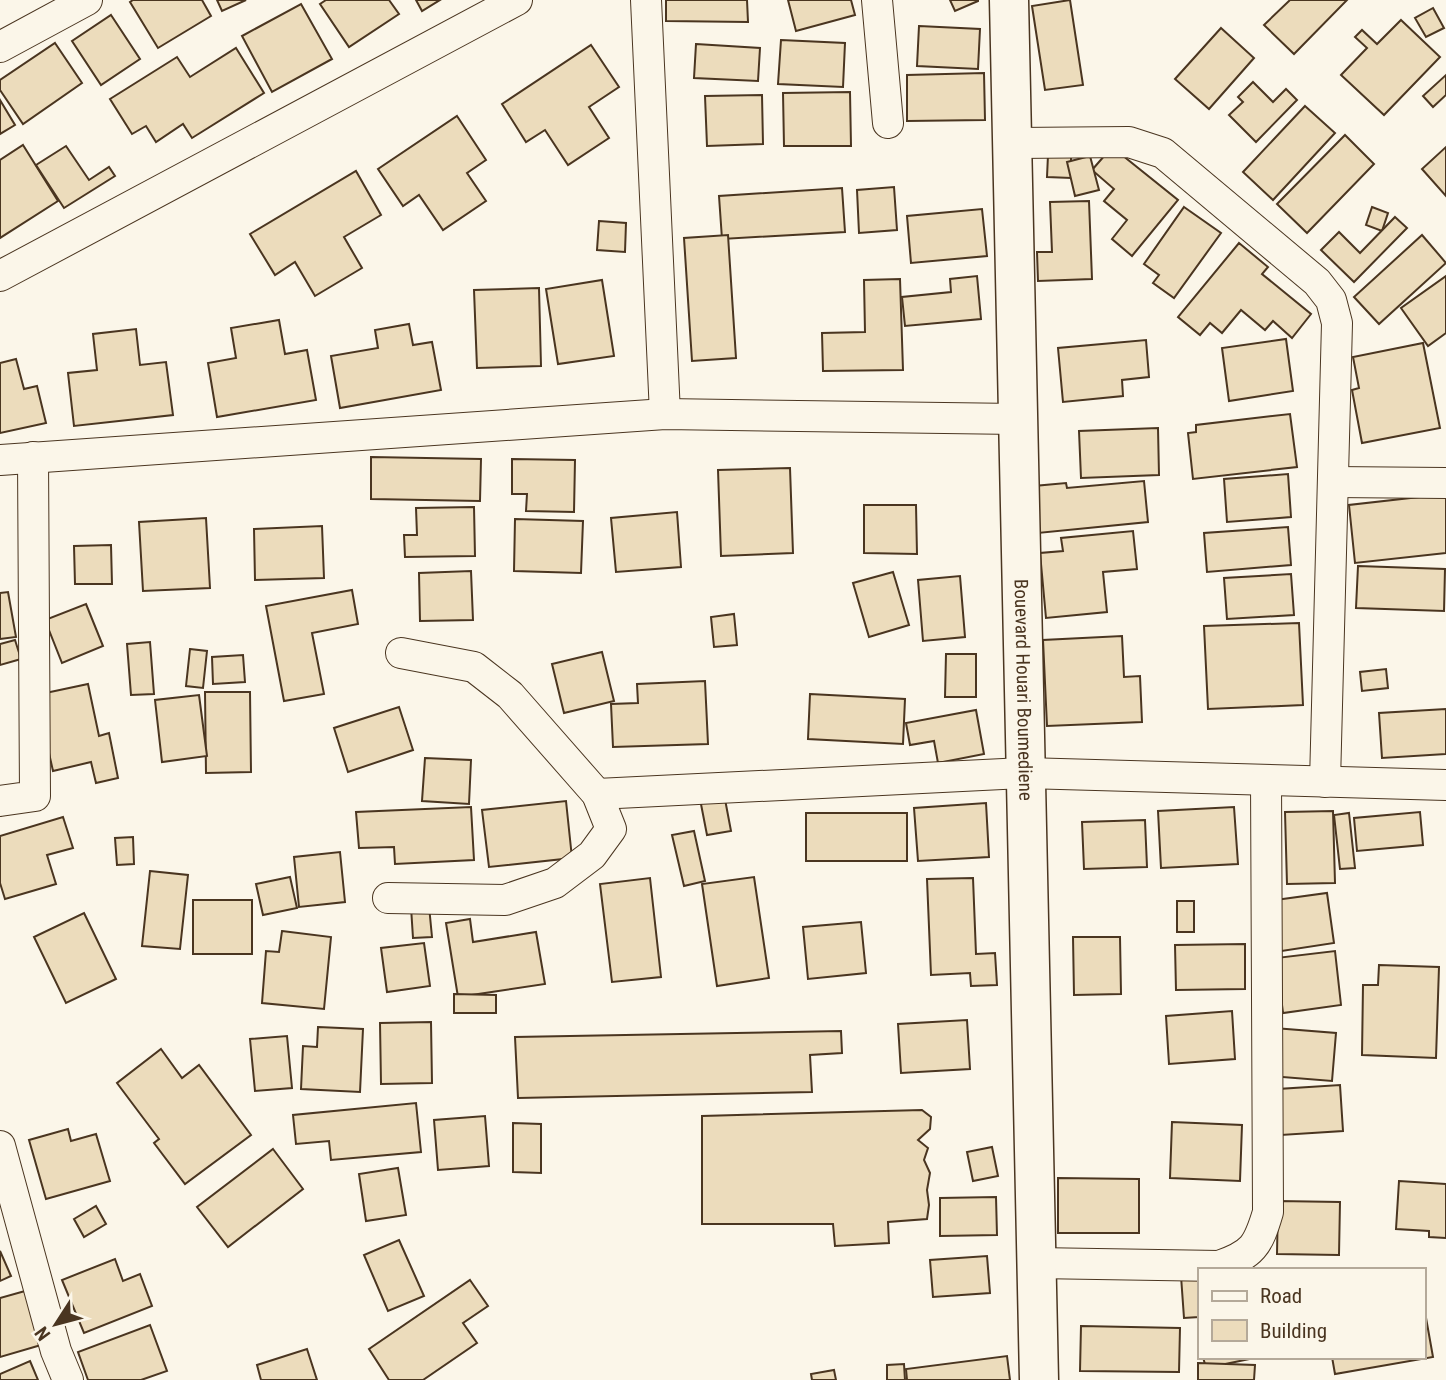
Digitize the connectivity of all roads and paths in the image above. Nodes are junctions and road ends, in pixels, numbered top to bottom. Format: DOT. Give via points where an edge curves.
graph roads {
  1 [pos="87,0"];
  2 [pos="517,0"];
  3 [pos="646,0"];
  4 [pos="877,0"];
  5 [pos="1009,0"];
  6 [pos="0,47"];
  7 [pos="888,123"];
  8 [pos="1012,143"];
  9 [pos="0,276"];
  10 [pos="666,414"];
  11 [pos="1017,419"];
  12 [pos="33,457"];
  13 [pos="0,460"];
  14 [pos="1333,482"];
  15 [pos="1446,483"];
  16 [pos="401,653"];
  17 [pos="1025,773"];
  18 [pos="1266,780"];
  19 [pos="1325,782"];
  20 [pos="1446,785"];
  21 [pos="597,794"];
  22 [pos="0,801"];
  23 [pos="388,898"];
  24 [pos="0,1146"];
  25 [pos="1036,1264"];
  26 [pos="68,1380"];
  27 [pos="1039,1380"];
  1 -- 6 [label="street"];
  2 -- 9 [label="street"];
  3 -- 10 [label="street"];
  4 -- 7 [label="street"];
  5 -- 8 [label="street, Bouevard Houari Boumediene"];
  8 -- 11 [label="street, Bouevard Houari Boumediene"];
  8 -- 14 [label="street" via="1129,142 1163,153 1317,282 1331,300 1337,323"];
  10 -- 11 [label="street"];
  10 -- 12 [label="street"];
  11 -- 17 [label="street, Bouevard Houari Boumediene"];
  12 -- 13 [label="street"];
  12 -- 22 [label="street" via="35,796"];
  14 -- 15 [label="street"];
  14 -- 19 [label="street"];
  16 -- 21 [label="street" via="474,667 510,695"];
  17 -- 18 [label="street"];
  17 -- 21 [label="street"];
  17 -- 25 [label="street, Bouevard Houari Boumediene"];
  18 -- 19 [label="street"];
  18 -- 25 [label="street" via="1268,1212 1261,1239 1242,1258 1219,1266"];
  19 -- 20 [label="street"];
  21 -- 23 [label="street" via="611,829 592,855 555,883 505,900"];
  24 -- 26 [label="street"];
  25 -- 27 [label="street, Bouevard Houari Boumediene"];
}
